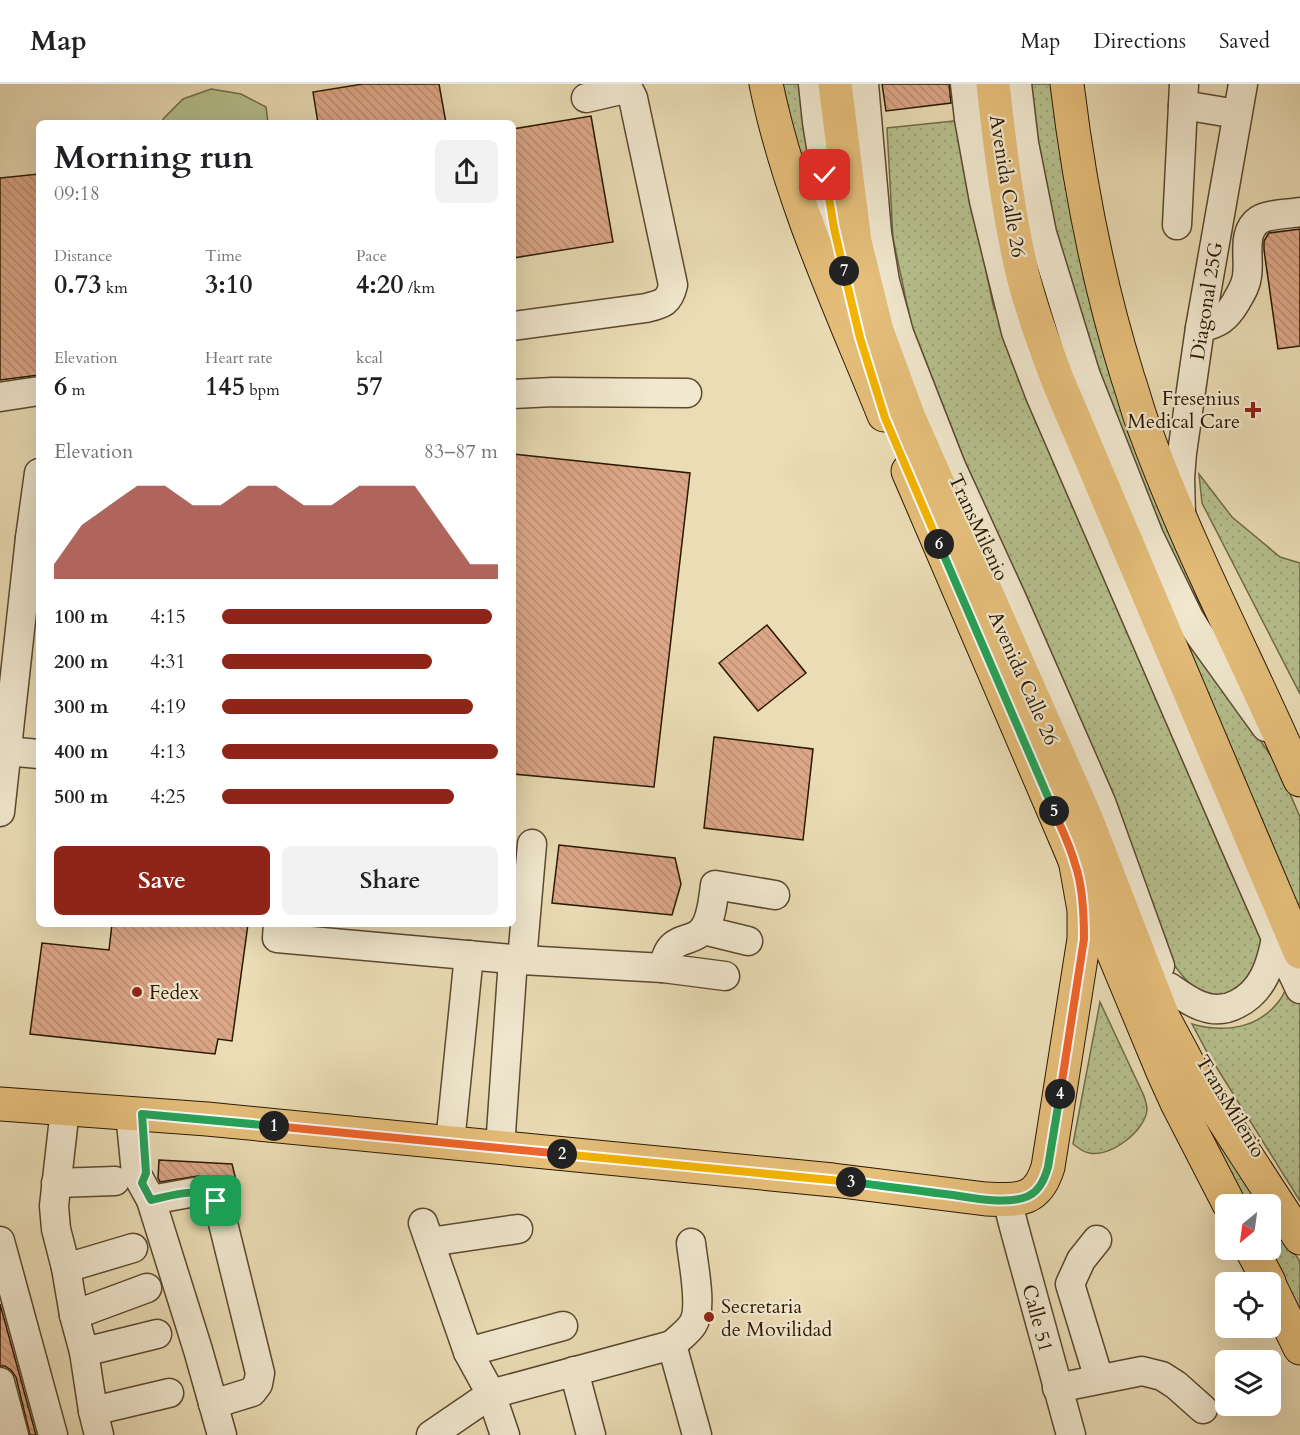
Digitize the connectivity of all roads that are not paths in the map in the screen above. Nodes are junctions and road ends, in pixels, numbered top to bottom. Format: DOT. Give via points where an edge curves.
graph roads {
  1 [pos="766,84"];
  2 [pos="813,84"];
  3 [pos="835,84"];
  4 [pos="864,84"];
  5 [pos="965,84"];
  6 [pos="993,84"];
  7 [pos="1017,84"];
  8 [pos="1067,84"];
  9 [pos="1243,84"];
  10 [pos="1183,95"];
  11 [pos="586,98"];
  12 [pos="1237,114"];
  13 [pos="1300,212"];
  14 [pos="1177,225"];
  15 [pos="516,326"];
  16 [pos="1200,328"];
  17 [pos="36,391"];
  18 [pos="687,393"];
  19 [pos="516,394"];
  20 [pos="0,397"];
  21 [pos="885,418"];
  22 [pos="1181,519"];
  23 [pos="36,522"];
  24 [pos="35,538"];
  25 [pos="6,751"];
  26 [pos="36,754"];
  27 [pos="1297,772"];
  28 [pos="0,812"];
  29 [pos="532,844"];
  30 [pos="1076,866"];
  31 [pos="775,895"];
  32 [pos="278,927"];
  33 [pos="703,930"];
  34 [pos="748,941"];
  35 [pos="1288,945"];
  36 [pos="469,955"];
  37 [pos="517,960"];
  38 [pos="663,968"];
  39 [pos="725,976"];
  40 [pos="1169,987"];
  41 [pos="1300,989"];
  42 [pos="0,1104"];
  43 [pos="65,1109"];
  44 [pos="136,1114"];
  45 [pos="450,1143"];
  46 [pos="500,1148"];
  47 [pos="56,1183"];
  48 [pos="136,1188"];
  49 [pos="1224,1194"];
  50 [pos="1007,1200"];
  51 [pos="1300,1223"];
  52 [pos="518,1229"];
  53 [pos="1300,1238"];
  54 [pos="1097,1240"];
  55 [pos="0,1241"];
  56 [pos="691,1243"];
  57 [pos="133,1248"];
  58 [pos="66,1268"];
  59 [pos="147,1288"];
  60 [pos="1281,1307"];
  61 [pos="74,1315"];
  62 [pos="563,1326"];
  63 [pos="157,1334"];
  64 [pos="672,1345"];
  65 [pos="1300,1348"];
  66 [pos="84,1352"];
  67 [pos="468,1352"];
  68 [pos="574,1371"];
  69 [pos="1099,1379"];
  70 [pos="0,1382"];
  71 [pos="1057,1388"];
  72 [pos="169,1393"];
  73 [pos="491,1394"];
  74 [pos="213,1404"];
  75 [pos="1203,1409"];
  76 [pos="96,1423"];
  77 [pos="14,1435"];
  78 [pos="52,1435"];
  79 [pos="222,1435"];
  80 [pos="431,1435"];
  81 [pos="505,1435"];
  82 [pos="591,1435"];
  83 [pos="697,1435"];
  84 [pos="1071,1435"];
  1 -- 21 [label="main road, Avenida Calle 26" via="782,153 805,222"];
  2 -- 21 [label="street" via="834,228 860,338"];
  3 -- 53 [label="main road, Avenida Calle 26" via="855,242 877,331 909,418 1086,818 1163,1017 1193,1073"];
  4 -- 40 [label="street, TransMilenio" via="877,233 899,333 951,466 1101,802"];
  5 -- 35 [label="street" via="984,201 1016,332 1040,395"];
  6 -- 35 [label="main road, Avenida Calle 26" via="1006,189 1023,277 1043,343"];
  7 -- 27 [label="street" via="1041,233 1086,376 1149,536 1199,634"];
  8 -- 22 [label="main road" via="1093,243 1113,330 1144,429"];
  9 -- 12 [label="street, Diagonal 25G"];
  10 -- 12 [label="street"];
  10 -- 14 [label="street"];
  11 -- 15 [label="street" via="625,89 633,98 673,285 671,294 660,305 646,308"];
  12 -- 16 [label="street, Diagonal 25G"];
  13 -- 16 [label="street" via="1263,218 1253,225 1248,238 1244,287 1225,317"];
  16 -- 22 [label="street, Diagonal 25G" via="1180,478"];
  17 -- 20 [label="street"];
  18 -- 19 [label="street"];
  21 -- 30 [label="main road, Avenida Calle 26"];
  22 -- 27 [label="main road"];
  23 -- 24 [label="street"];
  24 -- 25 [label="street"];
  25 -- 26 [label="street"];
  25 -- 28 [label="street"];
  29 -- 37 [label="street"];
  30 -- 49 [label="main road, Avenida Calle 26" via="1163,1072"];
  30 -- 50 [label="main road" via="1084,910 1084,939 1048,1167 1045,1179 1032,1194"];
  31 -- 33 [label="street" via="715,885"];
  32 -- 36 [label="street" via="277,938"];
  33 -- 34 [label="street"];
  33 -- 38 [label="street" via="671,947"];
  35 -- 40 [label="street" via="1273,954 1259,986 1247,999 1229,1008 1202,1006"];
  35 -- 41 [label="street"];
  36 -- 37 [label="street"];
  36 -- 45 [label="street"];
  37 -- 38 [label="street"];
  37 -- 46 [label="street"];
  38 -- 39 [label="street"];
  40 -- 51 [label="street, TransMilenio" via="1191,1039"];
  42 -- 43 [label="main road"];
  43 -- 44 [label="main road"];
  43 -- 47 [label="street"];
  44 -- 45 [label="main road"];
  44 -- 48 [label="street" via="146,1173"];
  45 -- 46 [label="main road"];
  46 -- 50 [label="main road"];
  47 -- 48 [label="street"];
  47 -- 58 [label="street" via="56,1229"];
  48 -- 74 [label="street"];
  48 -- 74 [label="street" via="211,1195 219,1207 260,1373 252,1392"];
  50 -- 71 [label="street, Calle 51"];
  52 -- 67 [label="street" via="427,1232"];
  54 -- 69 [label="street" via="1081,1260 1070,1284"];
  55 -- 78 [label="street"];
  56 -- 64 [label="street" via="698,1313 693,1324"];
  57 -- 58 [label="street"];
  58 -- 61 [label="street"];
  59 -- 61 [label="street"];
  60 -- 65 [label="main road"];
  61 -- 66 [label="street"];
  62 -- 67 [label="street"];
  63 -- 66 [label="street"];
  64 -- 68 [label="street"];
  64 -- 83 [label="street"];
  66 -- 76 [label="street"];
  67 -- 73 [label="street"];
  68 -- 73 [label="street"];
  68 -- 82 [label="street"];
  69 -- 71 [label="street"];
  69 -- 75 [label="street" via="1142,1371 1162,1376"];
  70 -- 77 [label="street"];
  71 -- 84 [label="street, Calle 51"];
  72 -- 76 [label="street"];
  73 -- 80 [label="street"];
  73 -- 81 [label="street"];
  74 -- 79 [label="street"];
}
